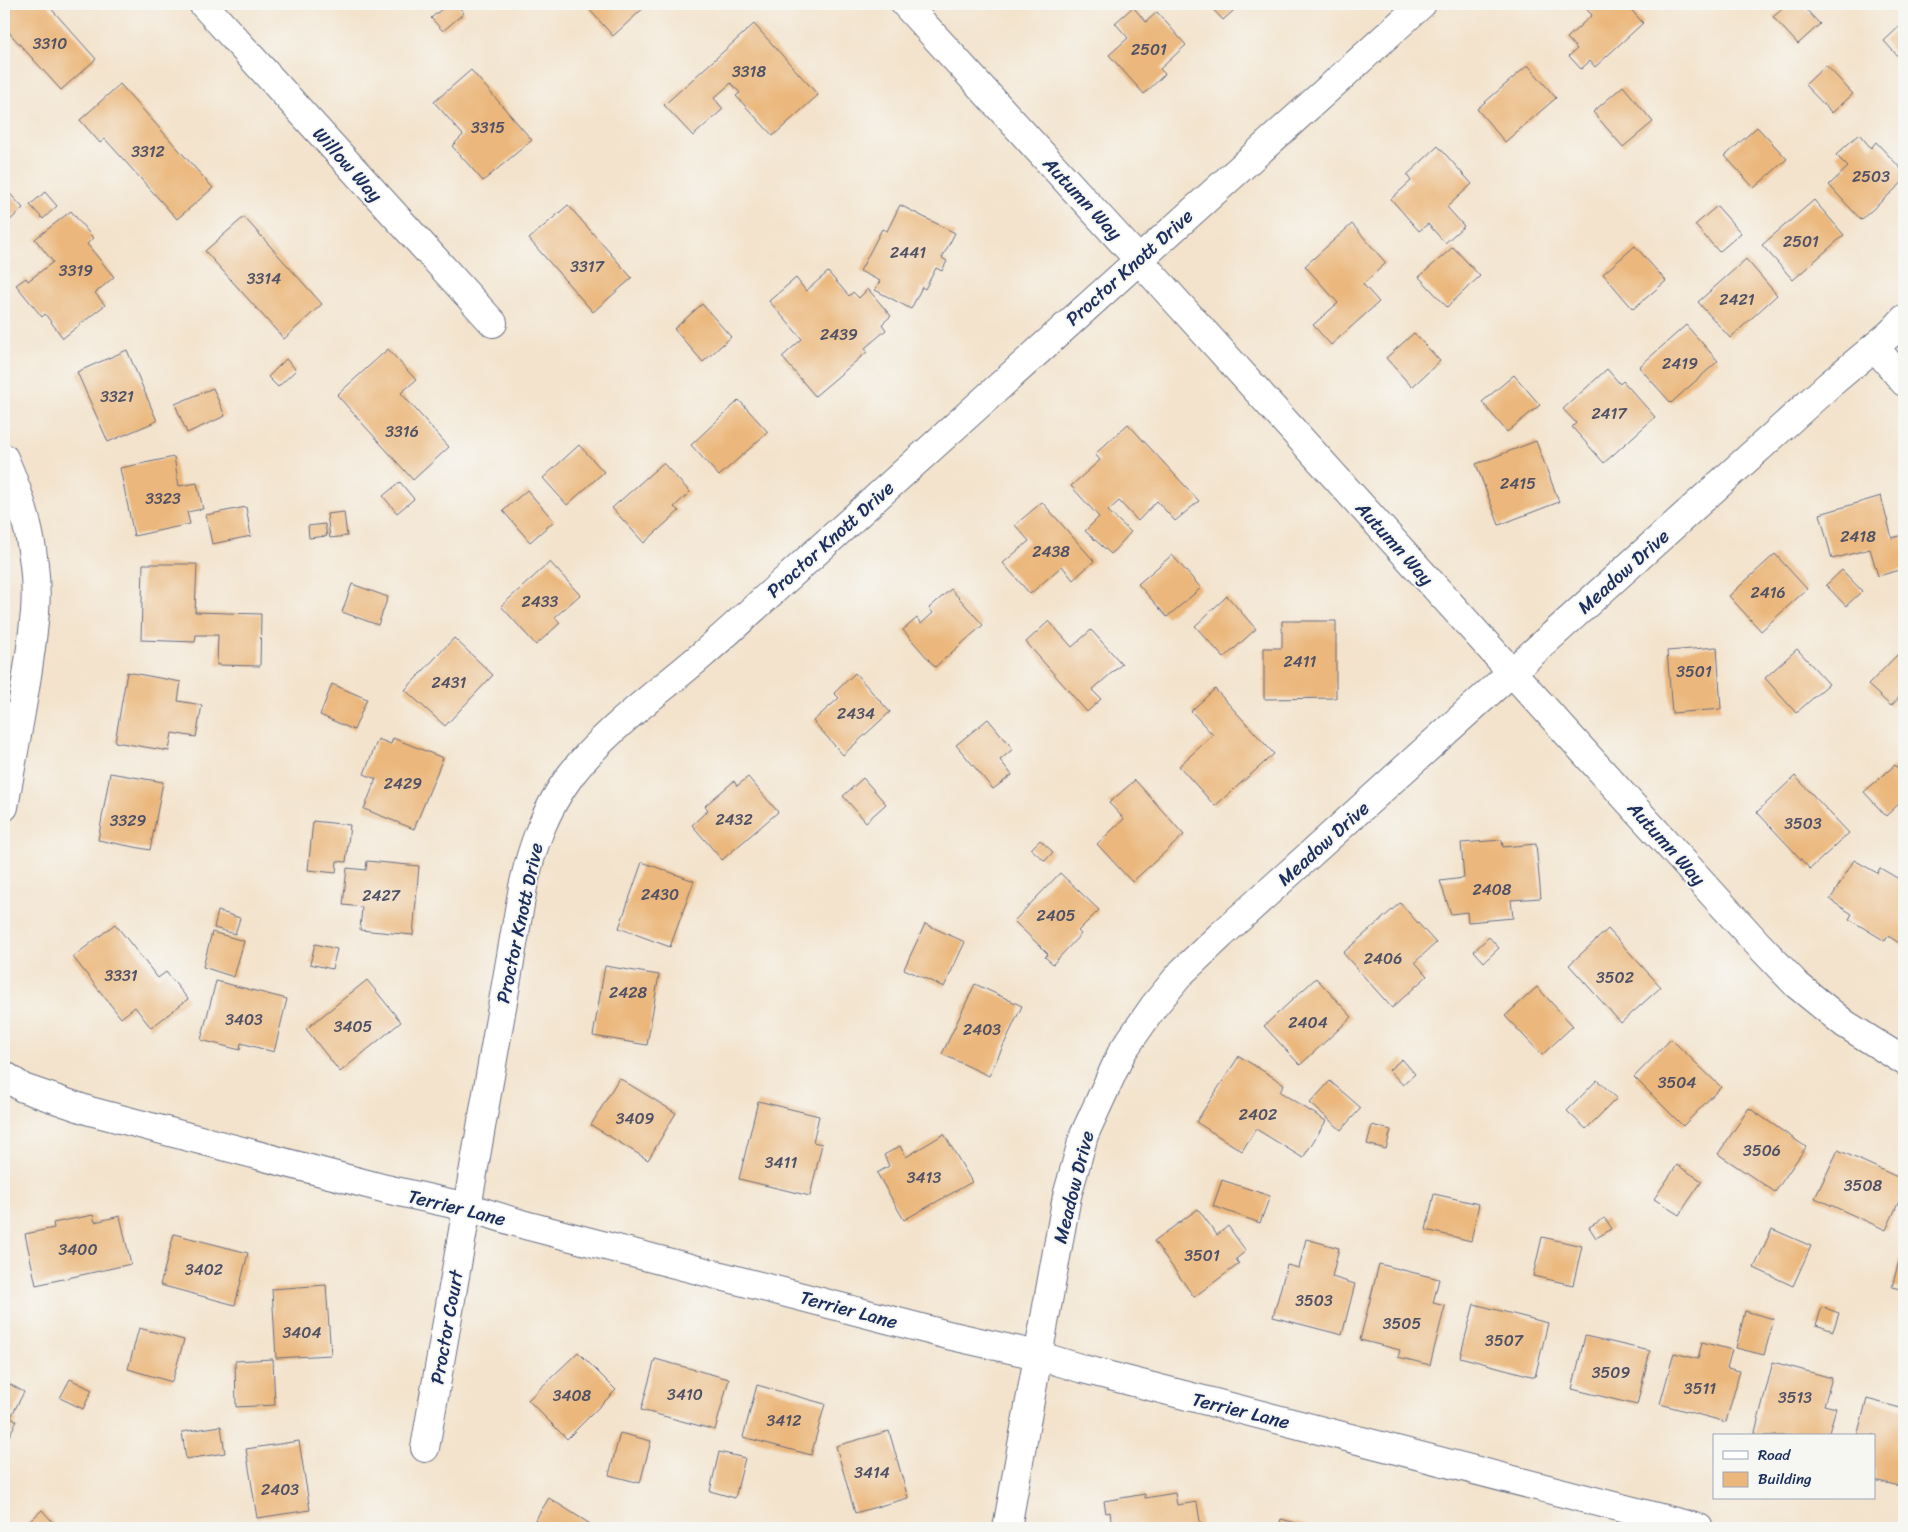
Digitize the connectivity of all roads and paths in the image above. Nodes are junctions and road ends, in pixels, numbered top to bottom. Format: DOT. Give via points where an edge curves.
graph roads {
  1 [pos="203,4"];
  2 [pos="905,4"];
  3 [pos="1422,4"];
  4 [pos="1138,258"];
  5 [pos="1904,318"];
  6 [pos="493,323"];
  7 [pos="1875,347"];
  8 [pos="1904,382"];
  9 [pos="4,458"];
  10 [pos="1512,672"];
  11 [pos="4,807"];
  12 [pos="1904,1061"];
  13 [pos="4,1075"];
  14 [pos="467,1207"];
  15 [pos="1037,1355"];
  16 [pos="425,1448"];
  17 [pos="1007,1528"];
  18 [pos="1698,1528"];
  1 -- 6 [label="street, Willow Way"];
  2 -- 4 [label="street, Autumn Way"];
  3 -- 4 [label="street, Proctor Knott Drive"];
  4 -- 10 [label="street, Autumn Way"];
  4 -- 14 [label="street, Proctor Knott Drive" via="701,656 615,727 571,774 538,830 530,854"];
  5 -- 7 [label="street, Meadow Drive"];
  7 -- 8 [label="street"];
  7 -- 10 [label="street, Meadow Drive"];
  9 -- 11 [label="street" via="26,520 34,565 35,611"];
  10 -- 12 [label="street, Autumn Way" via="1797,984 1845,1024"];
  10 -- 15 [label="street, Meadow Drive" via="1182,972 1122,1052 1084,1135 1067,1196"];
  13 -- 14 [label="street, Terrier Lane" via="23,1088 90,1111 386,1189"];
  14 -- 15 [label="street, Terrier Lane" via="881,1318"];
  14 -- 16 [label="street, Proctor Court"];
  15 -- 17 [label="street, Meadow Drive"];
  15 -- 18 [label="street, Terrier Lane"];
}
